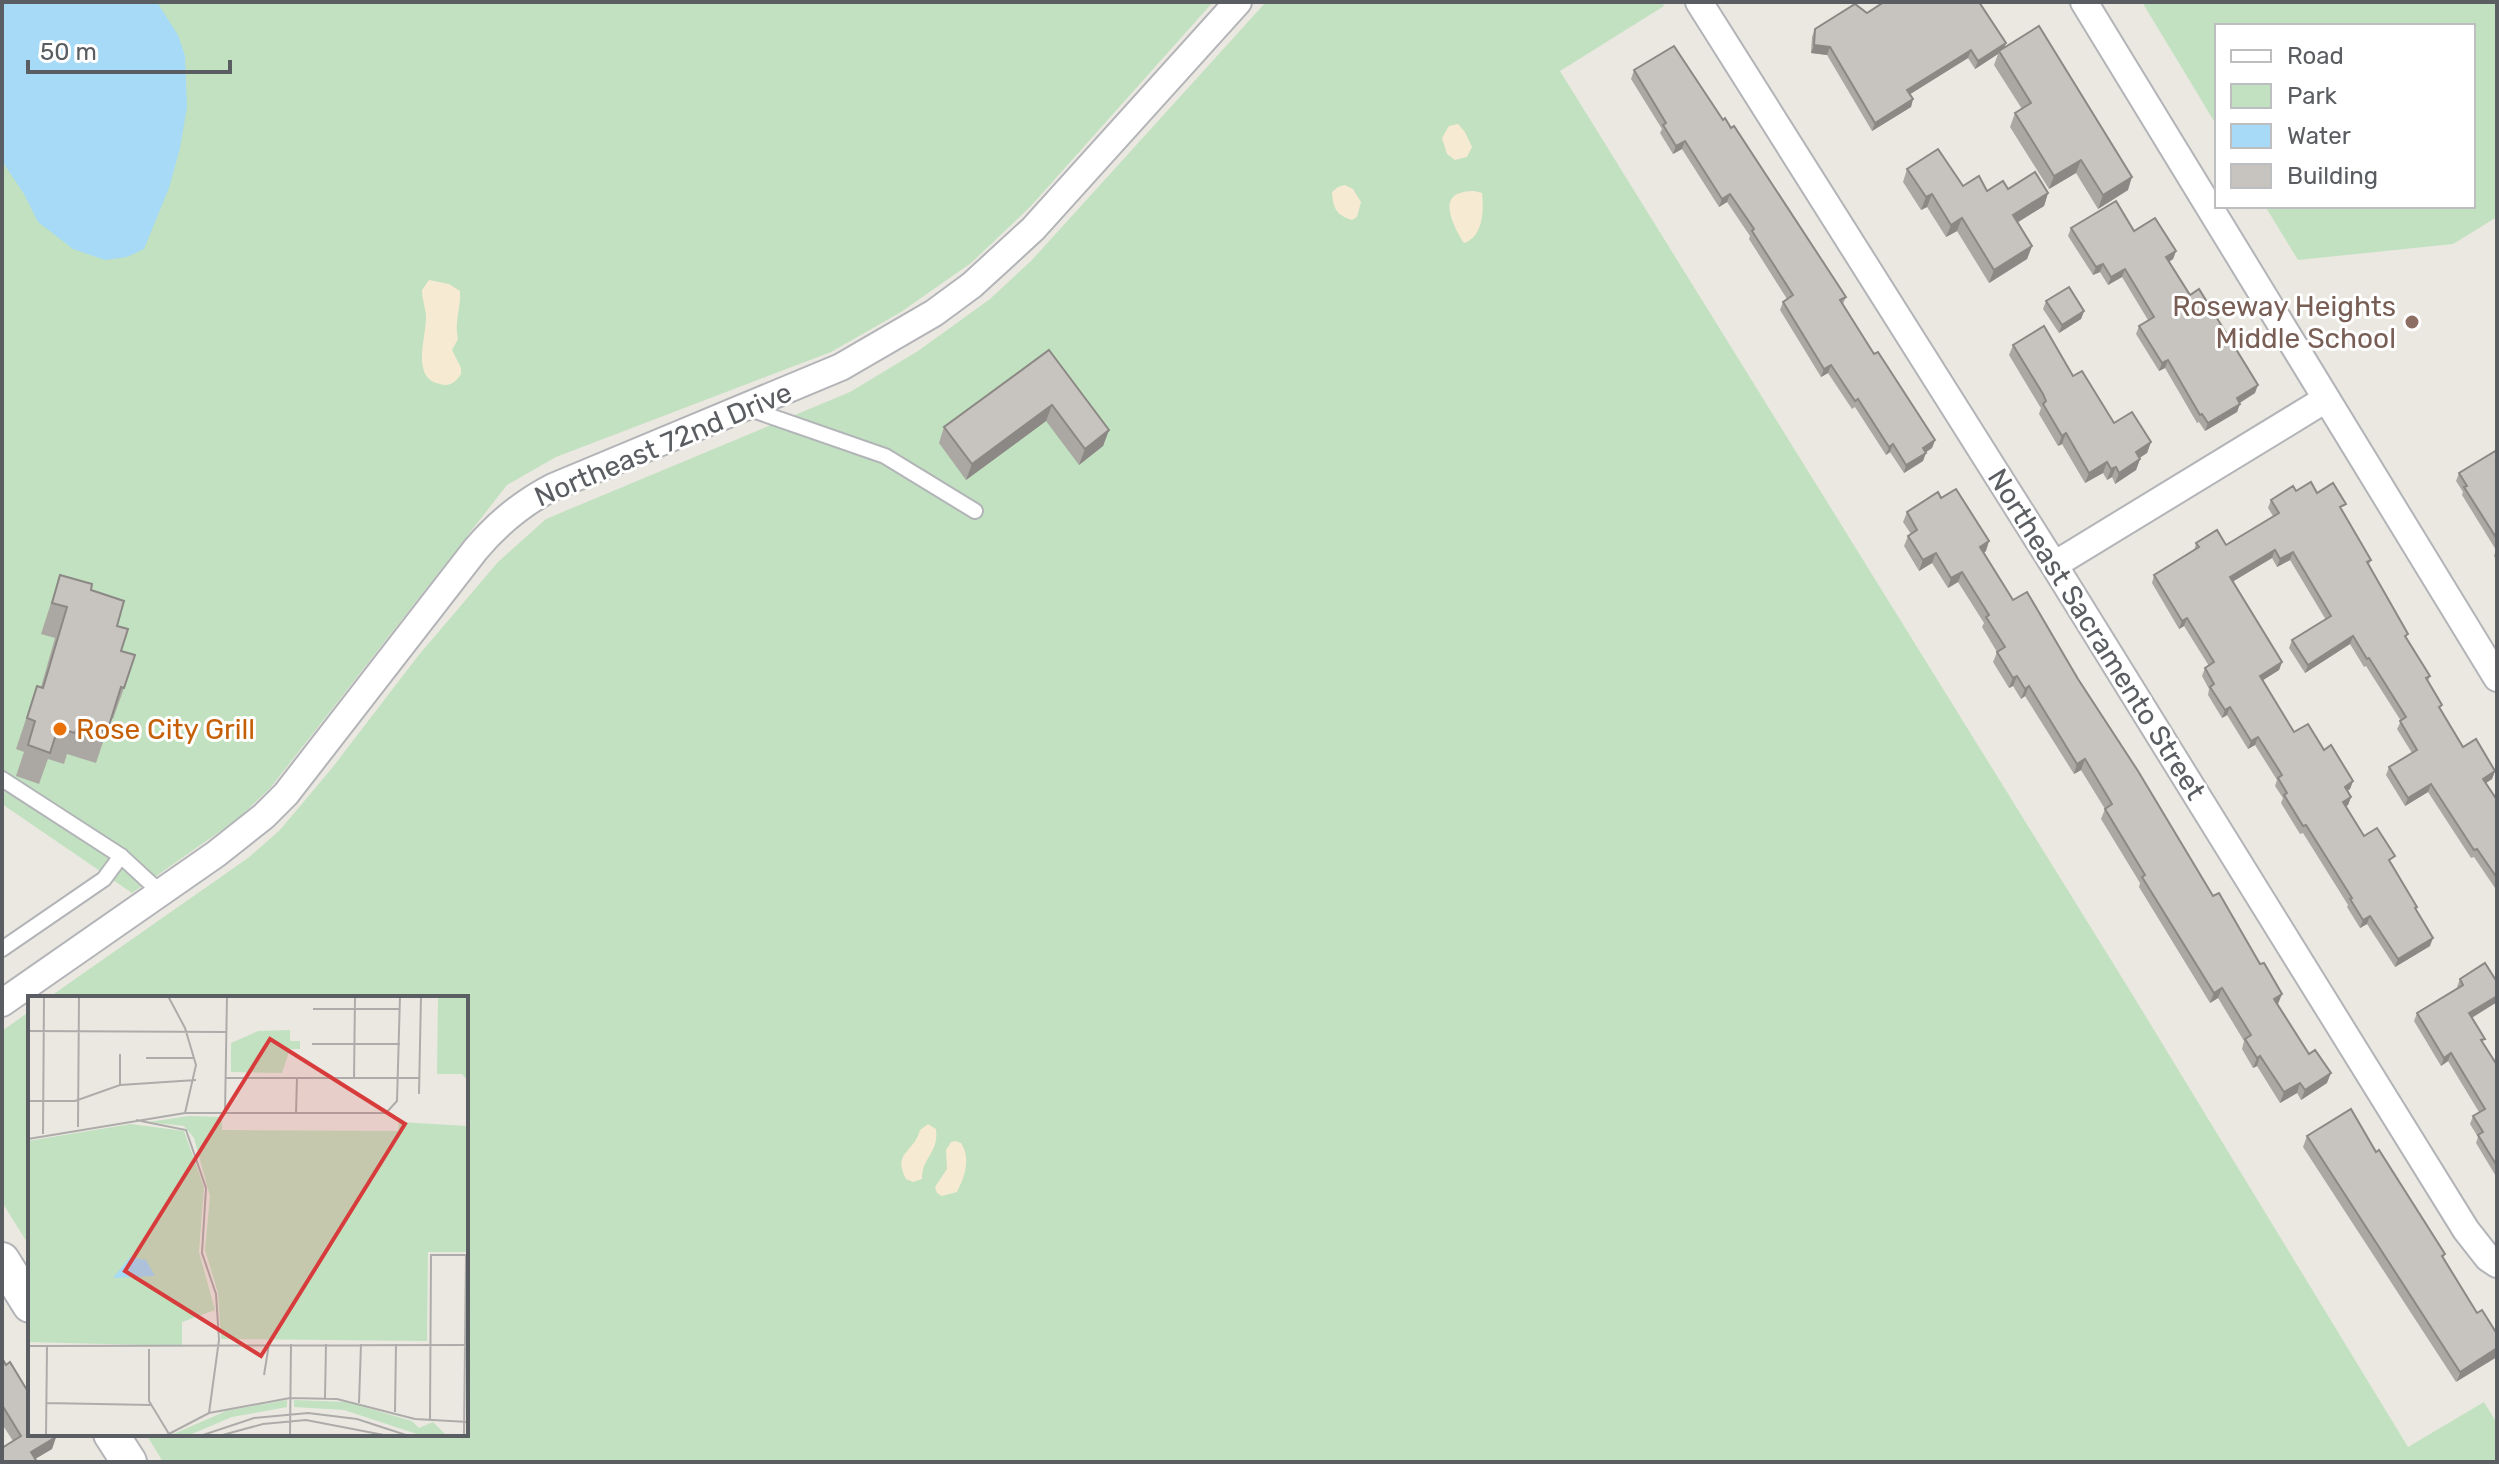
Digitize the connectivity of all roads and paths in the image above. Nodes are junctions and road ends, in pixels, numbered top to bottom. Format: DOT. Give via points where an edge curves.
graph roads {
  1 [pos="1238,2"];
  2 [pos="2084,2"];
  3 [pos="1710,6"];
  4 [pos="2326,399"];
  5 [pos="747,408"];
  6 [pos="975,511"];
  7 [pos="2054,565"];
  8 [pos="2497,678"];
  9 [pos="2,779"];
  10 [pos="121,856"];
  11 [pos="160,892"];
  12 [pos="2,949"];
  13 [pos="2,1003"];
  14 [pos="2,1260"];
  15 [pos="2497,1264"];
  16 [pos="28,1302"];
  17 [pos="112,1436"];
  18 [pos="129,1462"];
  1 -- 5 [label="street, Northeast 72nd Drive" via="1033,229 972,285 872,351"];
  2 -- 4 [label="street"];
  3 -- 7 [label="street, Northeast Sacramento Street"];
  4 -- 7 [label="street"];
  4 -- 8 [label="street"];
  5 -- 6 [label="lane" via="885,456"];
  5 -- 11 [label="street, Northeast 72nd Drive" via="563,483 514,511 476,549 286,794 244,833"];
  7 -- 15 [label="street, Northeast Sacramento Street" via="2466,1230"];
  9 -- 10 [label="lane"];
  10 -- 11 [label="lane"];
  10 -- 12 [label="lane" via="104,879"];
  11 -- 13 [label="street, Northeast 72nd Drive"];
  14 -- 16 [label="street"];
  17 -- 18 [label="street"];
}
